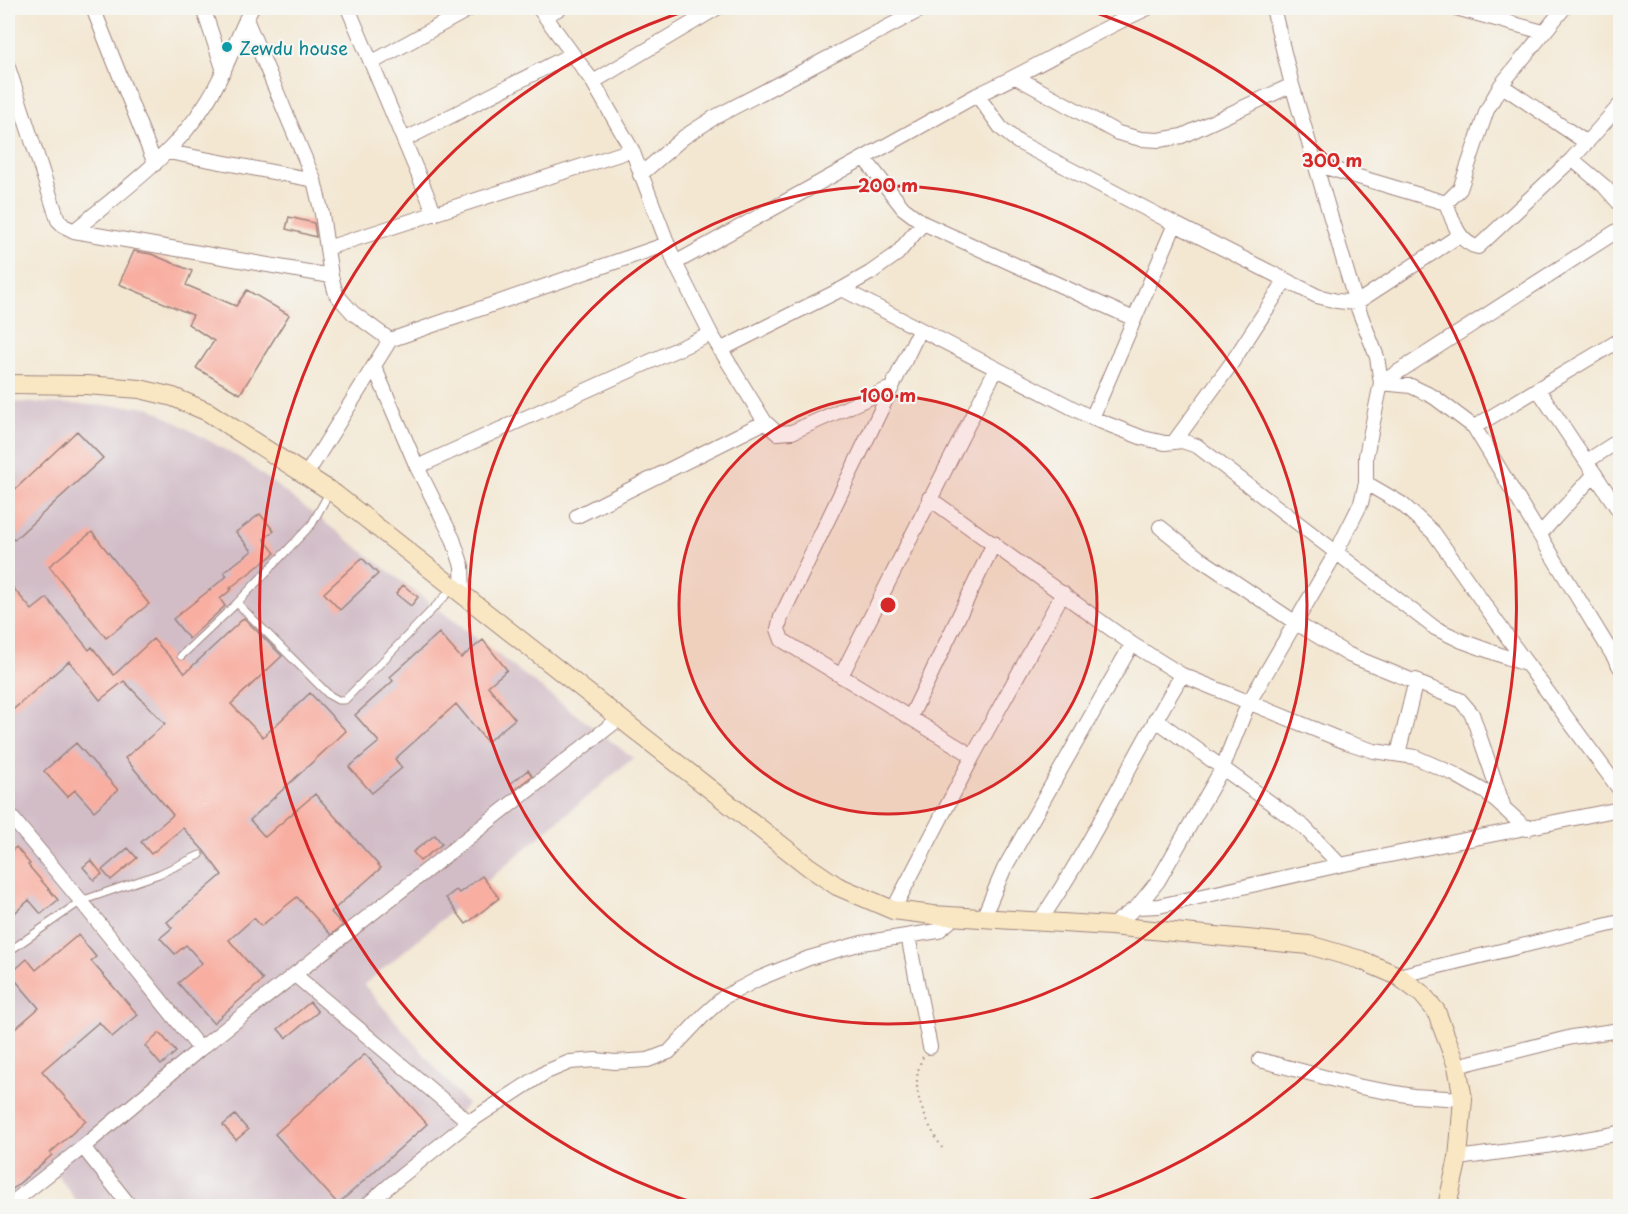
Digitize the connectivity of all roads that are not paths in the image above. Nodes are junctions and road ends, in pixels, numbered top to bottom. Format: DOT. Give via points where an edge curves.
graph roads {
  1 [pos="93,8"];
  2 [pos="203,8"];
  3 [pos="348,8"];
  4 [pos="471,8"];
  5 [pos="560,8"];
  6 [pos="717,8"];
  7 [pos="924,8"];
  8 [pos="1148,8"];
  9 [pos="1273,8"];
  10 [pos="1456,8"];
  11 [pos="1564,8"];
  12 [pos="542,12"];
  13 [pos="249,13"];
  14 [pos="1543,32"];
  15 [pos="572,54"];
  16 [pos="371,63"];
  17 [pos="8,67"];
  18 [pos="224,71"];
  19 [pos="1016,77"];
  20 [pos="593,82"];
  21 [pos="1292,85"];
  22 [pos="1501,85"];
  23 [pos="978,95"];
  24 [pos="1620,105"];
  25 [pos="404,140"];
  26 [pos="1587,143"];
  27 [pos="632,150"];
  28 [pos="168,152"];
  29 [pos="864,158"];
  30 [pos="1572,159"];
  31 [pos="155,164"];
  32 [pos="1315,164"];
  33 [pos="640,175"];
  34 [pos="314,180"];
  35 [pos="1446,203"];
  36 [pos="1620,204"];
  37 [pos="435,214"];
  38 [pos="923,223"];
  39 [pos="1175,224"];
  40 [pos="1620,229"];
  41 [pos="74,231"];
  42 [pos="1460,235"];
  43 [pos="667,244"];
  44 [pos="327,248"];
  45 [pos="675,262"];
  46 [pos="331,276"];
  47 [pos="1285,281"];
  48 [pos="842,289"];
  49 [pos="1356,303"];
  50 [pos="1134,318"];
  51 [pos="919,330"];
  52 [pos="711,334"];
  53 [pos="390,340"];
  54 [pos="1620,340"];
  55 [pos="720,350"];
  56 [pos="374,366"];
  57 [pos="996,369"];
  58 [pos="1381,383"];
  59 [pos="8,384"];
  60 [pos="891,388"];
  61 [pos="1538,389"];
  62 [pos="1092,418"];
  63 [pos="765,422"];
  64 [pos="1474,427"];
  65 [pos="1620,440"];
  66 [pos="1174,442"];
  67 [pos="1587,461"];
  68 [pos="417,467"];
  69 [pos="1595,474"];
  70 [pos="306,475"];
  71 [pos="1366,483"];
  72 [pos="331,491"];
  73 [pos="929,498"];
  74 [pos="1620,512"];
  75 [pos="577,516"];
  76 [pos="1160,527"];
  77 [pos="1540,534"];
  78 [pos="994,543"];
  79 [pos="1337,551"];
  80 [pos="458,591"];
  81 [pos="1063,593"];
  82 [pos="237,603"];
  83 [pos="1296,623"];
  84 [pos="1132,644"];
  85 [pos="181,656"];
  86 [pos="1528,665"];
  87 [pos="1620,667"];
  88 [pos="1182,675"];
  89 [pos="841,676"];
  90 [pos="1416,680"];
  91 [pos="1248,704"];
  92 [pos="620,718"];
  93 [pos="910,718"];
  94 [pos="1155,719"];
  95 [pos="1398,754"];
  96 [pos="973,756"];
  97 [pos="1222,769"];
  98 [pos="1620,790"];
  99 [pos="1620,809"];
  100 [pos="1504,810"];
  101 [pos="10,821"];
  102 [pos="1527,829"];
  103 [pos="200,855"];
  104 [pos="1340,865"];
  105 [pos="81,901"];
  106 [pos="1137,907"];
  107 [pos="893,910"];
  108 [pos="956,916"];
  109 [pos="983,918"];
  110 [pos="1039,922"];
  111 [pos="1620,922"];
  112 [pos="1112,926"];
  113 [pos="908,936"];
  114 [pos="8,952"];
  115 [pos="295,975"];
  116 [pos="1398,976"];
  117 [pos="1620,1030"];
  118 [pos="930,1047"];
  119 [pos="200,1049"];
  120 [pos="1260,1060"];
  121 [pos="1457,1066"];
  122 [pos="1462,1099"];
  123 [pos="469,1122"];
  124 [pos="1620,1133"];
  125 [pos="83,1147"];
  126 [pos="1458,1158"];
  127 [pos="8,1206"];
  128 [pos="130,1206"];
  129 [pos="366,1206"];
  130 [pos="1447,1206"];
  1 -- 31 [label="street"];
  2 -- 18 [label="street"];
  3 -- 16 [label="street"];
  4 -- 16 [label="street"];
  5 -- 12 [label="street"];
  6 -- 20 [label="street"];
  7 -- 33 [label="street" via="715,117 684,137"];
  8 -- 19 [label="street"];
  9 -- 21 [label="street"];
  10 -- 14 [label="street"];
  11 -- 14 [label="street"];
  12 -- 15 [label="street"];
  13 -- 18 [label="street"];
  13 -- 34 [label="street"];
  14 -- 22 [label="street"];
  15 -- 20 [label="street"];
  15 -- 25 [label="street"];
  16 -- 25 [label="street"];
  17 -- 41 [label="street" via="58,220"];
  18 -- 28 [label="street" via="207,102"];
  19 -- 21 [label="street" via="1118,133 1141,140 1182,136"];
  19 -- 23 [label="street"];
  20 -- 27 [label="street"];
  21 -- 32 [label="street"];
  22 -- 26 [label="street"];
  22 -- 35 [label="street" via="1487,110 1460,189"];
  23 -- 29 [label="street"];
  23 -- 39 [label="street" via="1001,128 1018,142"];
  24 -- 26 [label="street"];
  25 -- 37 [label="street"];
  26 -- 30 [label="street"];
  27 -- 33 [label="street"];
  27 -- 37 [label="street"];
  28 -- 31 [label="street"];
  28 -- 34 [label="street"];
  29 -- 38 [label="street" via="903,208"];
  29 -- 45 [label="street"];
  30 -- 36 [label="street"];
  30 -- 42 [label="street" via="1478,248 1469,246"];
  31 -- 41 [label="street"];
  32 -- 35 [label="street"];
  32 -- 49 [label="street"];
  33 -- 43 [label="street"];
  34 -- 44 [label="street"];
  35 -- 42 [label="street"];
  37 -- 44 [label="street"];
  38 -- 48 [label="street" via="897,254"];
  38 -- 50 [label="street"];
  39 -- 47 [label="street"];
  39 -- 50 [label="street"];
  40 -- 58 [label="street"];
  41 -- 46 [label="street"];
  42 -- 49 [label="street"];
  43 -- 45 [label="street"];
  43 -- 53 [label="street"];
  44 -- 46 [label="street"];
  45 -- 52 [label="street"];
  46 -- 53 [label="street" via="336,294 353,313"];
  47 -- 49 [label="street" via="1317,296"];
  47 -- 66 [label="street"];
  48 -- 51 [label="street"];
  48 -- 55 [label="street"];
  49 -- 58 [label="street" via="1377,357"];
  50 -- 62 [label="street"];
  51 -- 57 [label="street"];
  51 -- 60 [label="street"];
  52 -- 55 [label="street"];
  52 -- 68 [label="street"];
  53 -- 56 [label="street"];
  54 -- 61 [label="street"];
  55 -- 63 [label="street"];
  56 -- 68 [label="street"];
  56 -- 70 [label="street"];
  57 -- 62 [label="street"];
  57 -- 73 [label="street"];
  58 -- 64 [label="street" via="1411,386 1434,397"];
  58 -- 71 [label="street" via="1366,456"];
  59 -- 70 [label="street" via="140,389 173,397 208,412"];
  60 -- 63 [label="street" via="792,432 777,433"];
  60 -- 89 [label="street" via="778,629 782,640"];
  61 -- 64 [label="street"];
  61 -- 67 [label="street"];
  62 -- 66 [label="street" via="1143,438"];
  63 -- 75 [label="street"];
  64 -- 77 [label="street"];
  65 -- 67 [label="street"];
  66 -- 79 [label="street" via="1197,446"];
  67 -- 69 [label="street"];
  68 -- 80 [label="street" via="462,566"];
  69 -- 74 [label="street"];
  69 -- 77 [label="street"];
  70 -- 72 [label="street"];
  71 -- 79 [label="street"];
  71 -- 86 [label="street" via="1402,504 1434,533"];
  72 -- 80 [label="street"];
  72 -- 82 [label="lane" via="312,524"];
  73 -- 78 [label="street"];
  73 -- 89 [label="street"];
  76 -- 83 [label="street"];
  77 -- 87 [label="street"];
  78 -- 81 [label="street"];
  78 -- 93 [label="street"];
  79 -- 83 [label="street"];
  79 -- 86 [label="street" via="1435,628"];
  80 -- 82 [label="lane" via="345,700 329,695"];
  80 -- 92 [label="street"];
  81 -- 84 [label="street"];
  81 -- 96 [label="street"];
  82 -- 85 [label="lane"];
  83 -- 90 [label="street" via="1349,655"];
  83 -- 91 [label="street"];
  84 -- 88 [label="street"];
  84 -- 109 [label="street" via="1004,869"];
  86 -- 98 [label="street"];
  88 -- 91 [label="street"];
  88 -- 94 [label="street"];
  89 -- 93 [label="street"];
  90 -- 95 [label="street"];
  90 -- 100 [label="street" via="1460,700 1472,714"];
  91 -- 95 [label="street" via="1346,742"];
  91 -- 97 [label="street"];
  92 -- 107 [label="street" via="809,867 837,886"];
  92 -- 115 [label="street"];
  93 -- 96 [label="street"];
  94 -- 97 [label="street"];
  94 -- 110 [label="street" via="1066,884"];
  95 -- 100 [label="street" via="1454,774 1487,793"];
  96 -- 107 [label="street"];
  97 -- 104 [label="street" via="1304,827"];
  97 -- 106 [label="street" via="1158,881"];
  99 -- 102 [label="street"];
  100 -- 102 [label="street"];
  101 -- 105 [label="street"];
  102 -- 104 [label="street"];
  103 -- 105 [label="lane"];
  104 -- 106 [label="street" via="1159,906"];
  105 -- 114 [label="lane"];
  105 -- 119 [label="street"];
  106 -- 112 [label="street"];
  107 -- 108 [label="street"];
  108 -- 109 [label="street"];
  108 -- 113 [label="street" via="938,931"];
  109 -- 110 [label="street"];
  110 -- 112 [label="street"];
  111 -- 116 [label="street"];
  112 -- 116 [label="street" via="1309,945"];
  113 -- 118 [label="street"];
  113 -- 123 [label="street" via="862,943 768,975 724,997 669,1052 648,1060 570,1062 546,1072"];
  115 -- 119 [label="street"];
  115 -- 123 [label="street"];
  116 -- 121 [label="street" via="1422,994 1436,1011"];
  117 -- 121 [label="street" via="1572,1037"];
  119 -- 125 [label="street"];
  120 -- 122 [label="street" via="1361,1087"];
  121 -- 122 [label="street"];
  122 -- 126 [label="street"];
  123 -- 129 [label="street"];
  124 -- 126 [label="street"];
  125 -- 127 [label="street"];
  125 -- 128 [label="street"];
  126 -- 130 [label="street"];
}
